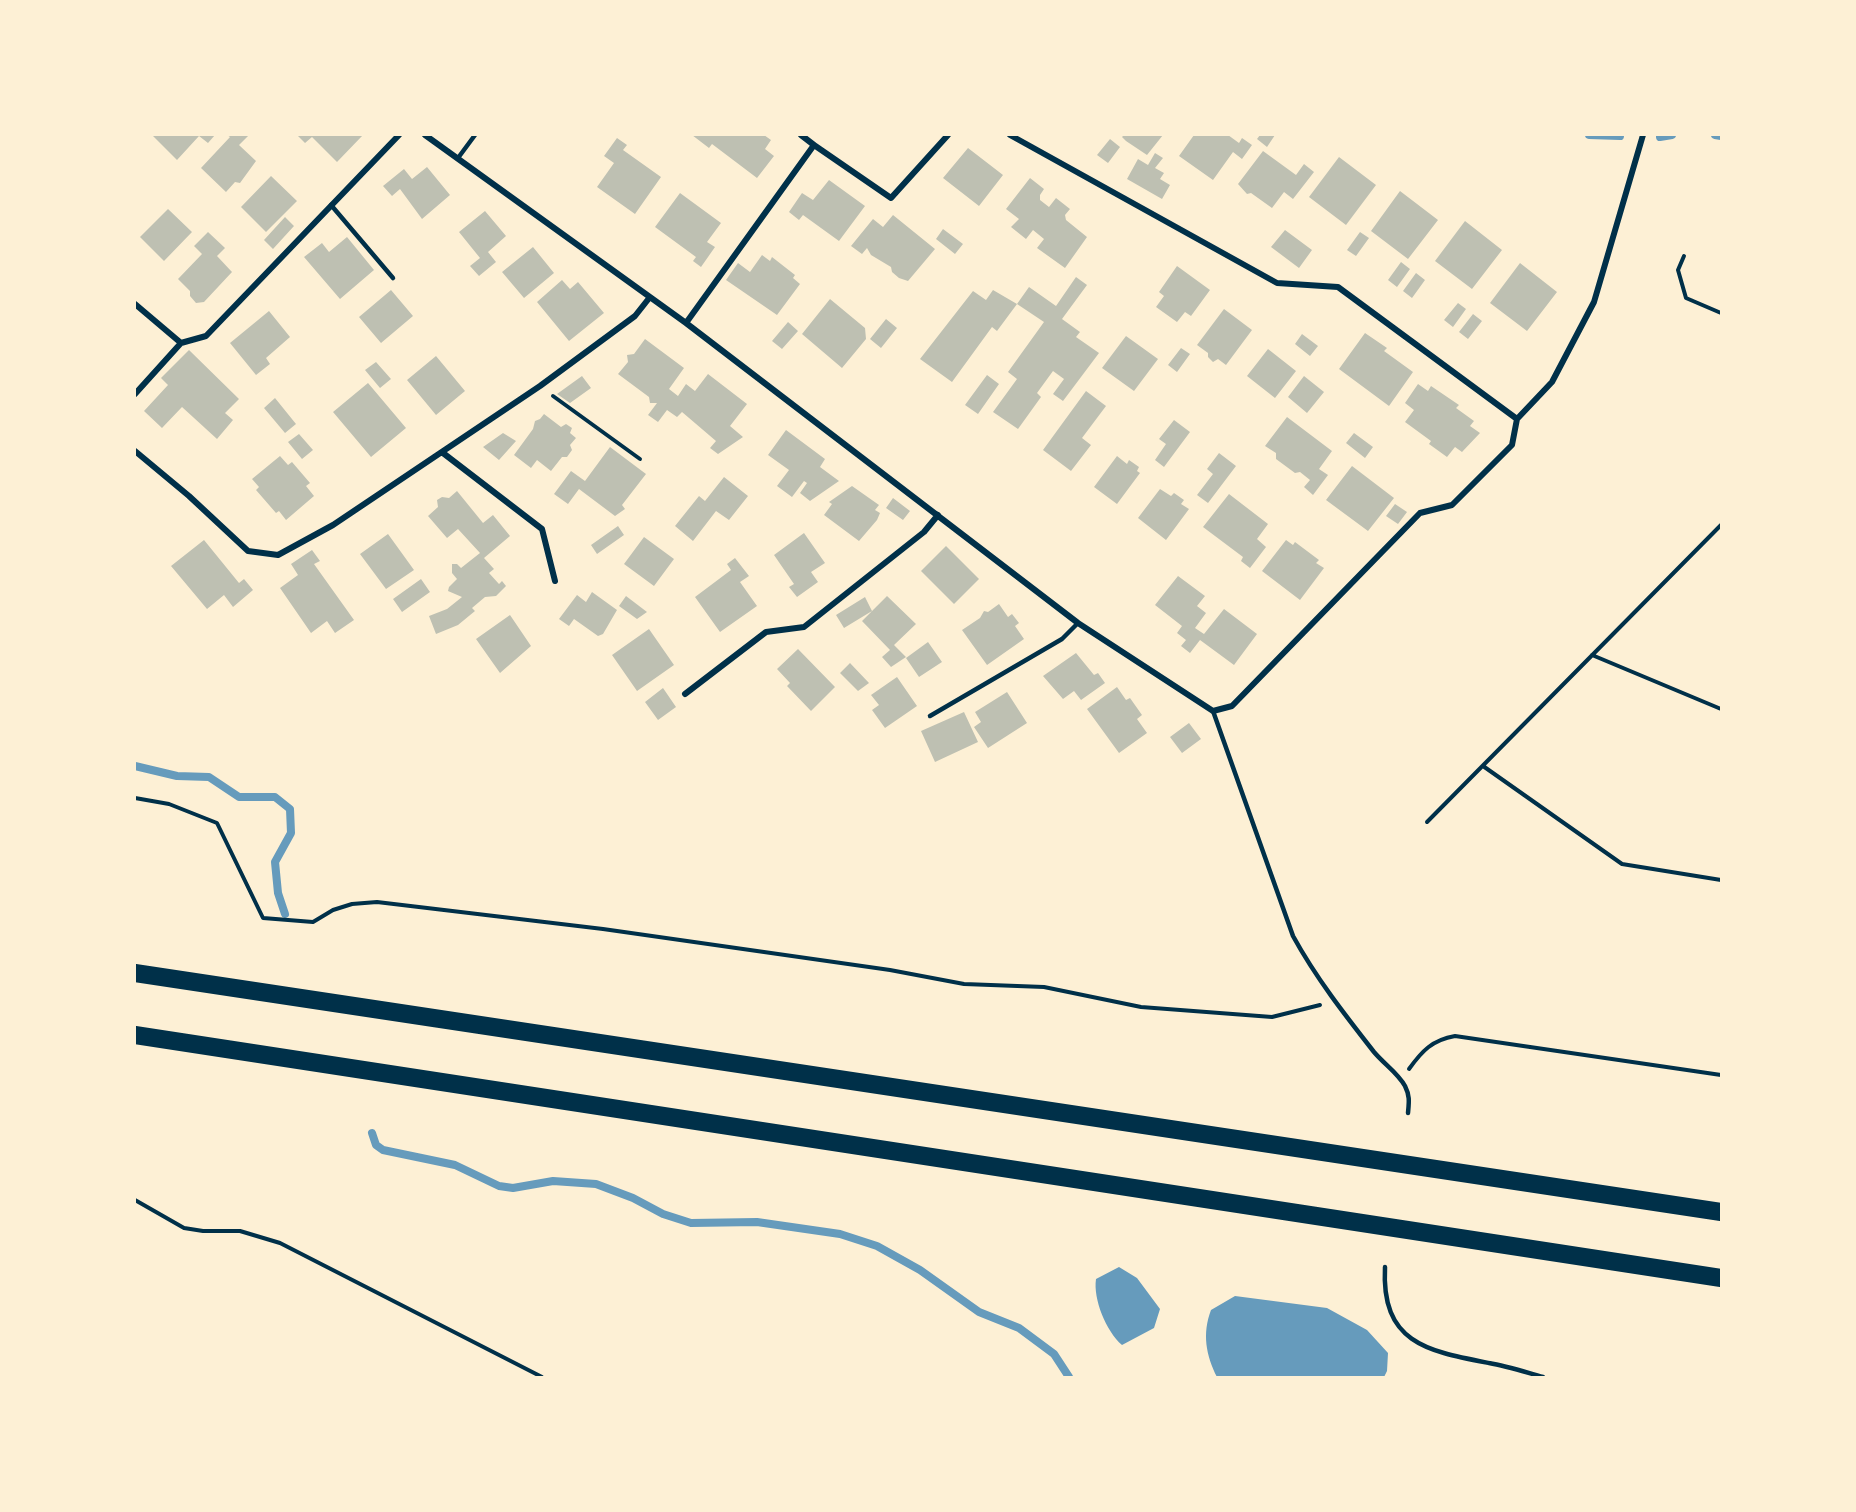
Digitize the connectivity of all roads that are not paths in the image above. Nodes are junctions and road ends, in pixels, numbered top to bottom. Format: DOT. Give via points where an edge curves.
graph roads {
  1 [pos="399,135"];
  2 [pos="425,135"];
  3 [pos="474,135"];
  4 [pos="801,135"];
  5 [pos="948,135"];
  6 [pos="1010,135"];
  7 [pos="1643,135"];
  8 [pos="814,145"];
  9 [pos="458,158"];
  10 [pos="331,205"];
  11 [pos="393,278"];
  12 [pos="650,297"];
  13 [pos="135,304"];
  14 [pos="686,323"];
  15 [pos="181,343"];
  16 [pos="135,394"];
  17 [pos="1517,419"];
  18 [pos="135,451"];
  19 [pos="443,453"];
  20 [pos="938,515"];
  21 [pos="555,581"];
  22 [pos="1078,623"];
  23 [pos="685,694"];
  24 [pos="1213,711"];
  25 [pos="930,716"];
  26 [pos="135,973"];
  27 [pos="135,1035"];
  28 [pos="1408,1113"];
  29 [pos="1721,1212"];
  30 [pos="1385,1267"];
  31 [pos="1721,1278"];
  32 [pos="1543,1377"];
  1 -- 10 [label="street"];
  2 -- 9 [label="street"];
  3 -- 9 [label="lane"];
  4 -- 8 [label="street"];
  5 -- 8 [label="street" via="891,198"];
  6 -- 17 [label="street" via="1277,283 1338,288"];
  7 -- 17 [label="street" via="1594,302 1551,382"];
  8 -- 14 [label="street"];
  9 -- 12 [label="street"];
  10 -- 11 [label="lane"];
  10 -- 15 [label="street" via="206,336"];
  12 -- 14 [label="street"];
  12 -- 19 [label="street" via="635,316"];
  13 -- 15 [label="street"];
  14 -- 20 [label="street"];
  15 -- 16 [label="street"];
  17 -- 24 [label="street" via="1512,446 1452,505 1420,513 1232,706"];
  18 -- 19 [label="street" via="248,551 278,555 333,525"];
  19 -- 21 [label="street" via="542,529"];
  20 -- 22 [label="street"];
  20 -- 23 [label="street" via="924,532 804,627 766,632"];
  22 -- 24 [label="street"];
  22 -- 25 [label="lane" via="1062,639"];
  24 -- 28 [label="lane" via="1293,936 1333,1000 1377,1056 1402,1080 1410,1096"];
  26 -- 29 [label="highway"];
  27 -- 31 [label="highway"];
  30 -- 32 [label="lane" via="1384,1292 1389,1312 1401,1330 1416,1341 1445,1354"];
}
